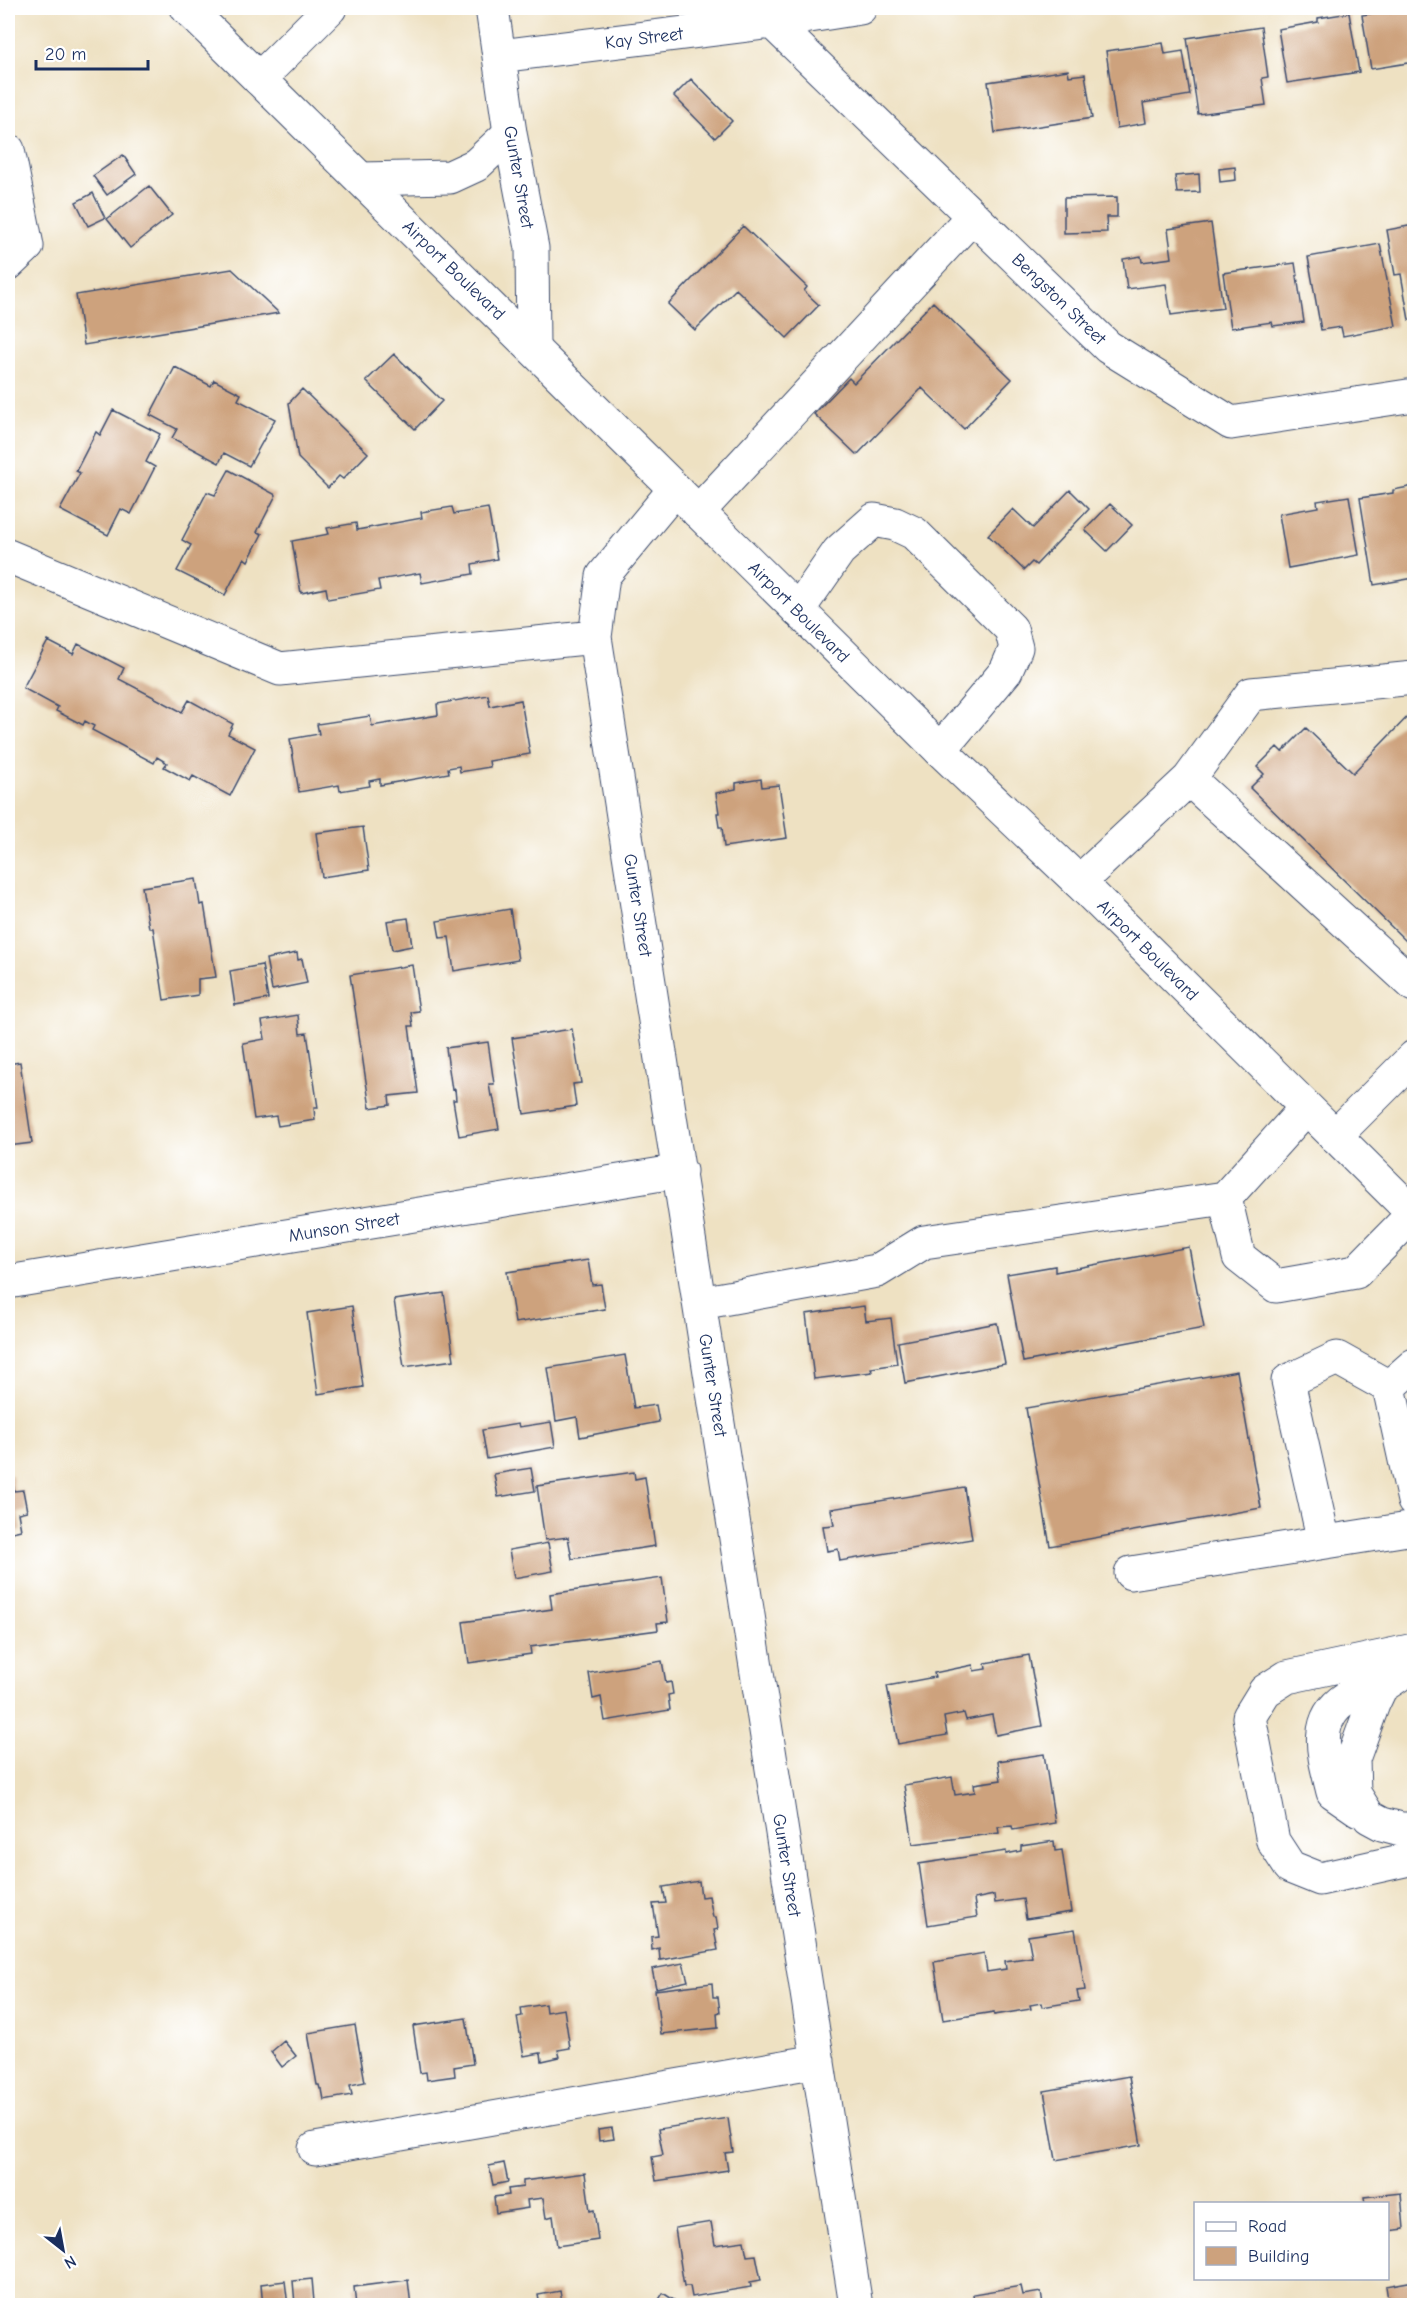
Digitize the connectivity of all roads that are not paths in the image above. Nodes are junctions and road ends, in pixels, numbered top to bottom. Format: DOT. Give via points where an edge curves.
graph roads {
  1 [pos="187,8"];
  2 [pos="330,8"];
  3 [pos="492,8"];
  4 [pos="860,8"];
  5 [pos="772,22"];
  6 [pos="500,56"];
  7 [pos="259,79"];
  8 [pos="510,133"];
  9 [pos="8,150"];
  10 [pos="362,179"];
  11 [pos="974,216"];
  12 [pos="8,264"];
  13 [pos="533,348"];
  14 [pos="1414,395"];
  15 [pos="675,489"];
  16 [pos="698,512"];
  17 [pos="8,556"];
  18 [pos="798,610"];
  19 [pos="595,637"];
  20 [pos="1414,678"];
  21 [pos="940,750"];
  22 [pos="1189,779"];
  23 [pos="1079,882"];
  24 [pos="1414,985"];
  25 [pos="1414,1058"];
  26 [pos="1306,1108"];
  27 [pos="1335,1136"];
  28 [pos="680,1172"];
  29 [pos="1225,1198"];
  30 [pos="1414,1213"];
  31 [pos="8,1282"];
  32 [pos="700,1303"];
  33 [pos="1414,1365"];
  34 [pos="1389,1386"];
  35 [pos="1414,1501"];
  36 [pos="1414,1528"];
  37 [pos="1324,1542"];
  38 [pos="1131,1573"];
  39 [pos="1414,1650"];
  40 [pos="1414,1665"];
  41 [pos="1414,1829"];
  42 [pos="1414,1858"];
  43 [pos="818,2061"];
  44 [pos="315,2149"];
  45 [pos="856,2306"];
  1 -- 7 [label="street, Airport Boulevard"];
  2 -- 7 [label="street"];
  3 -- 6 [label="street, Gunter Street"];
  4 -- 5 [label="street, Kay Street"];
  5 -- 6 [label="street, Kay Street"];
  5 -- 11 [label="street, Bengston Street"];
  6 -- 8 [label="street, Gunter Street"];
  7 -- 10 [label="street, Airport Boulevard"];
  8 -- 10 [label="street" via="476,165 450,177"];
  8 -- 13 [label="street, Gunter Street" via="531,248"];
  9 -- 12 [label="street" via="27,246"];
  10 -- 13 [label="street, Airport Boulevard"];
  11 -- 14 [label="street, Bengston Street" via="1108,347 1231,423"];
  11 -- 16 [label="street"];
  13 -- 15 [label="street, Airport Boulevard"];
  15 -- 16 [label="street, Airport Boulevard"];
  15 -- 19 [label="street, Gunter Street" via="603,576"];
  16 -- 18 [label="street, Airport Boulevard"];
  17 -- 19 [label="street" via="280,669"];
  18 -- 21 [label="street, Airport Boulevard"];
  18 -- 21 [label="street" via="839,551 874,520 914,533 979,597 1011,629 1016,648 1006,671"];
  19 -- 28 [label="street, Gunter Street"];
  20 -- 22 [label="street" via="1251,694"];
  21 -- 23 [label="street, Airport Boulevard"];
  22 -- 23 [label="street"];
  22 -- 24 [label="street"];
  23 -- 26 [label="street, Airport Boulevard"];
  25 -- 27 [label="street"];
  26 -- 27 [label="street, Airport Boulevard"];
  26 -- 29 [label="street"];
  27 -- 30 [label="street, Airport Boulevard"];
  28 -- 31 [label="street, Munson Street"];
  28 -- 32 [label="street, Gunter Street"];
  29 -- 30 [label="street" via="1239,1257 1276,1286 1356,1272"];
  29 -- 32 [label="street" via="924,1242 877,1271"];
  32 -- 43 [label="street, Gunter Street"];
  33 -- 34 [label="street"];
  34 -- 35 [label="street"];
  34 -- 37 [label="street" via="1337,1358 1288,1381"];
  36 -- 37 [label="street"];
  37 -- 38 [label="street"];
  39 -- 42 [label="street" via="1287,1677 1265,1690 1249,1717 1273,1841 1290,1867 1320,1879"];
  40 -- 41 [label="street" via="1382,1687 1353,1759 1354,1793 1369,1817 1382,1824"];
  43 -- 44 [label="street"];
  43 -- 45 [label="street, Gunter Street"];
}
